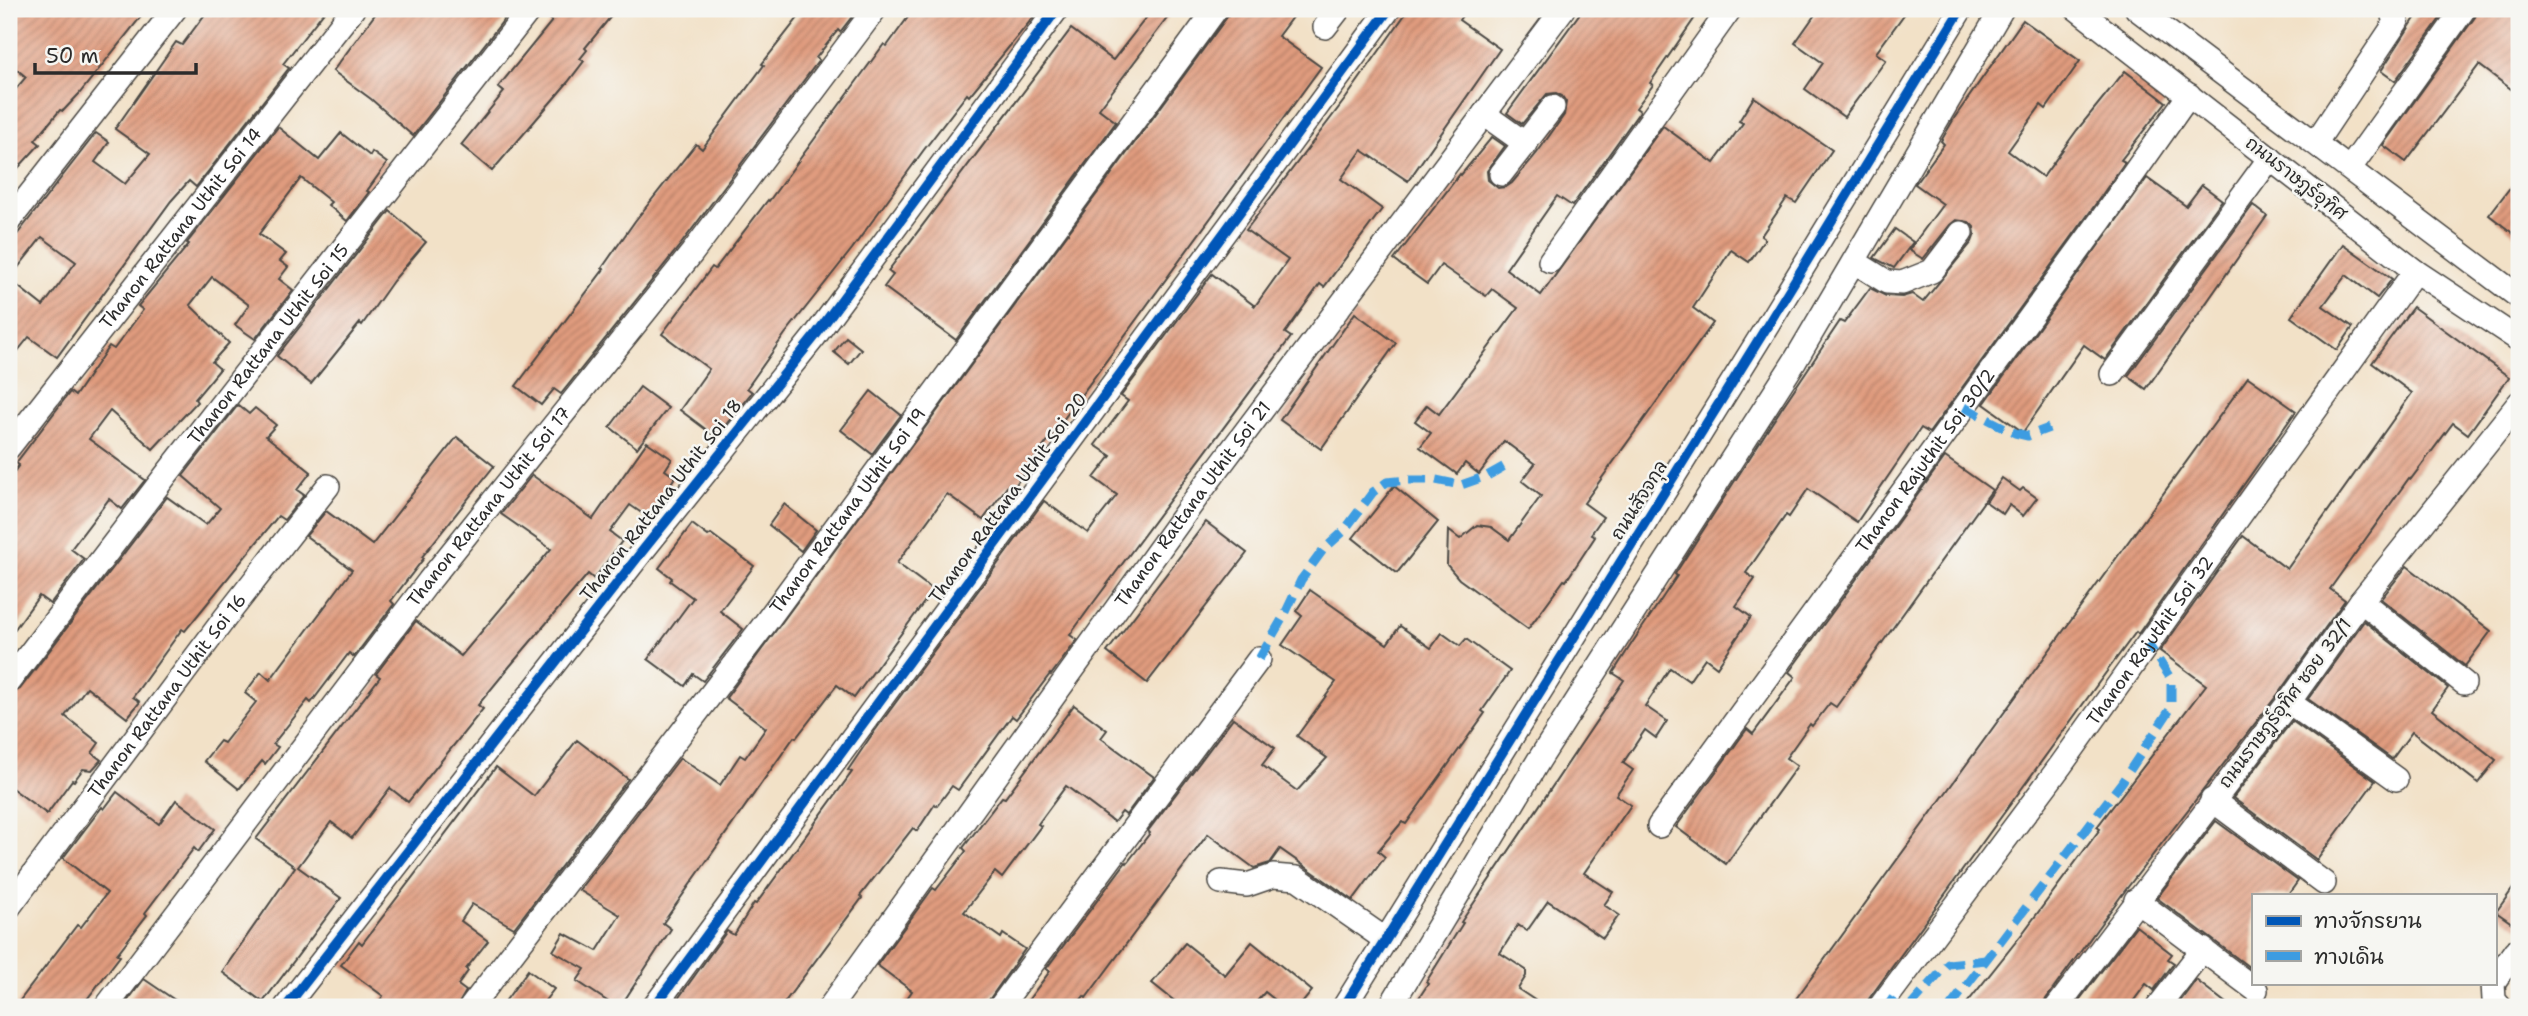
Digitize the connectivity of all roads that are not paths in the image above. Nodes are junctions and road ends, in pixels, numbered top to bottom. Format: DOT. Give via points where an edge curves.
graph roads {
  1 [pos="175,9"];
  2 [pos="353,9"];
  3 [pos="530,9"];
  4 [pos="876,9"];
  5 [pos="1057,9"];
  6 [pos="1216,9"];
  7 [pos="1389,9"];
  8 [pos="1563,9"];
  9 [pos="1730,9"];
  10 [pos="1961,9"];
  11 [pos="2002,9"];
  12 [pos="2077,9"];
  13 [pos="2137,9"];
  14 [pos="2464,9"];
  15 [pos="2391,10"];
  16 [pos="2189,95"];
  17 [pos="1553,107"];
  18 [pos="1484,114"];
  19 [pos="2316,142"];
  20 [pos="1526,144"];
  21 [pos="2270,158"];
  22 [pos="2350,168"];
  23 [pos="1502,174"];
  24 [pos="9,222"];
  25 [pos="1961,233"];
  26 [pos="1550,261"];
  27 [pos="1855,262"];
  28 [pos="2415,271"];
  29 [pos="2519,297"];
  30 [pos="2519,340"];
  31 [pos="2112,374"];
  32 [pos="2519,404"];
  33 [pos="9,447"];
  34 [pos="328,486"];
  35 [pos="2361,601"];
  36 [pos="1259,659"];
  37 [pos="9,681"];
  38 [pos="2464,683"];
  39 [pos="2288,702"];
  40 [pos="2396,779"];
  41 [pos="2212,800"];
  42 [pos="1658,826"];
  43 [pos="1221,882"];
  44 [pos="2324,883"];
  45 [pos="2136,900"];
  46 [pos="9,908"];
  47 [pos="1386,940"];
  48 [pos="2203,949"];
  49 [pos="2515,951"];
  50 [pos="2496,978"];
  51 [pos="2494,984"];
  52 [pos="2256,990"];
  53 [pos="106,1007"];
  54 [pos="286,1007"];
  55 [pos="471,1007"];
  56 [pos="654,1007"];
  57 [pos="830,1007"];
  58 [pos="1000,1007"];
  59 [pos="1344,1007"];
  60 [pos="1390,1007"];
  61 [pos="1880,1007"];
  62 [pos="2057,1007"];
  63 [pos="2158,1007"];
  64 [pos="2500,1007"];
  1 -- 24 [label="street"];
  2 -- 33 [label="street, Thanon Rattana Uthit Soi 14"];
  3 -- 37 [label="street, Thanon Rattana Uthit Soi 15"];
  4 -- 53 [label="street, Thanon Rattana Uthit Soi 17" via="692,253 429,581"];
  5 -- 54 [label="street, Thanon Rattana Uthit Soi 18" via="815,336"];
  6 -- 55 [label="street, Thanon Rattana Uthit Soi 19" via="761,629"];
  7 -- 56 [label="street, Thanon Rattana Uthit Soi 20"];
  8 -- 18 [label="street, Thanon Rattana Uthit Soi 21"];
  9 -- 26 [label="street"];
  10 -- 47 [label="street, ถนนสัจจกุล"];
  11 -- 27 [label="street"];
  12 -- 16 [label="street, ถนนราษฏร์อุทิศ"];
  13 -- 19 [label="street"];
  14 -- 22 [label="street"];
  15 -- 19 [label="street" via="2397,22"];
  16 -- 21 [label="street, ถนนราษฏร์อุทิศ"];
  16 -- 42 [label="street, Thanon Rajuthit Soi 30/2"];
  17 -- 20 [label="street"];
  18 -- 20 [label="street"];
  18 -- 57 [label="street, Thanon Rattana Uthit Soi 21" via="1204,487"];
  19 -- 22 [label="street"];
  20 -- 23 [label="street"];
  21 -- 28 [label="street, ถนนราษฏร์อุทิศ"];
  21 -- 31 [label="street"];
  22 -- 29 [label="street"];
  25 -- 27 [label="street" via="1932,271 1902,283 1887,282"];
  27 -- 60 [label="street" via="1539,760"];
  28 -- 30 [label="street, ถนนราษฏร์อุทิศ"];
  28 -- 61 [label="street, Thanon Rajuthit Soi 32" via="2062,765"];
  32 -- 35 [label="street, ถนนราษฎร์อุทิศ ซอย 32/1"];
  34 -- 46 [label="street, Thanon Rattana Uthit Soi 16"];
  35 -- 38 [label="street"];
  35 -- 39 [label="street, ถนนราษฎร์อุทิศ ซอย 32/1"];
  36 -- 58 [label="street"];
  39 -- 40 [label="street"];
  39 -- 41 [label="street, ถนนราษฎร์อุทิศ ซอย 32/1"];
  41 -- 44 [label="street"];
  41 -- 45 [label="street, ถนนราษฎร์อุทิศ ซอย 32/1"];
  43 -- 47 [label="street" via="1247,885 1273,876 1297,878"];
  45 -- 48 [label="street"];
  45 -- 62 [label="street, ถนนราษฎร์อุทิศ ซอย 32/1"];
  47 -- 59 [label="street, ถนนสัจจกุล"];
  48 -- 52 [label="street"];
  48 -- 63 [label="street"];
  49 -- 50 [label="street"];
  51 -- 64 [label="street" via="2494,1000"];
}
